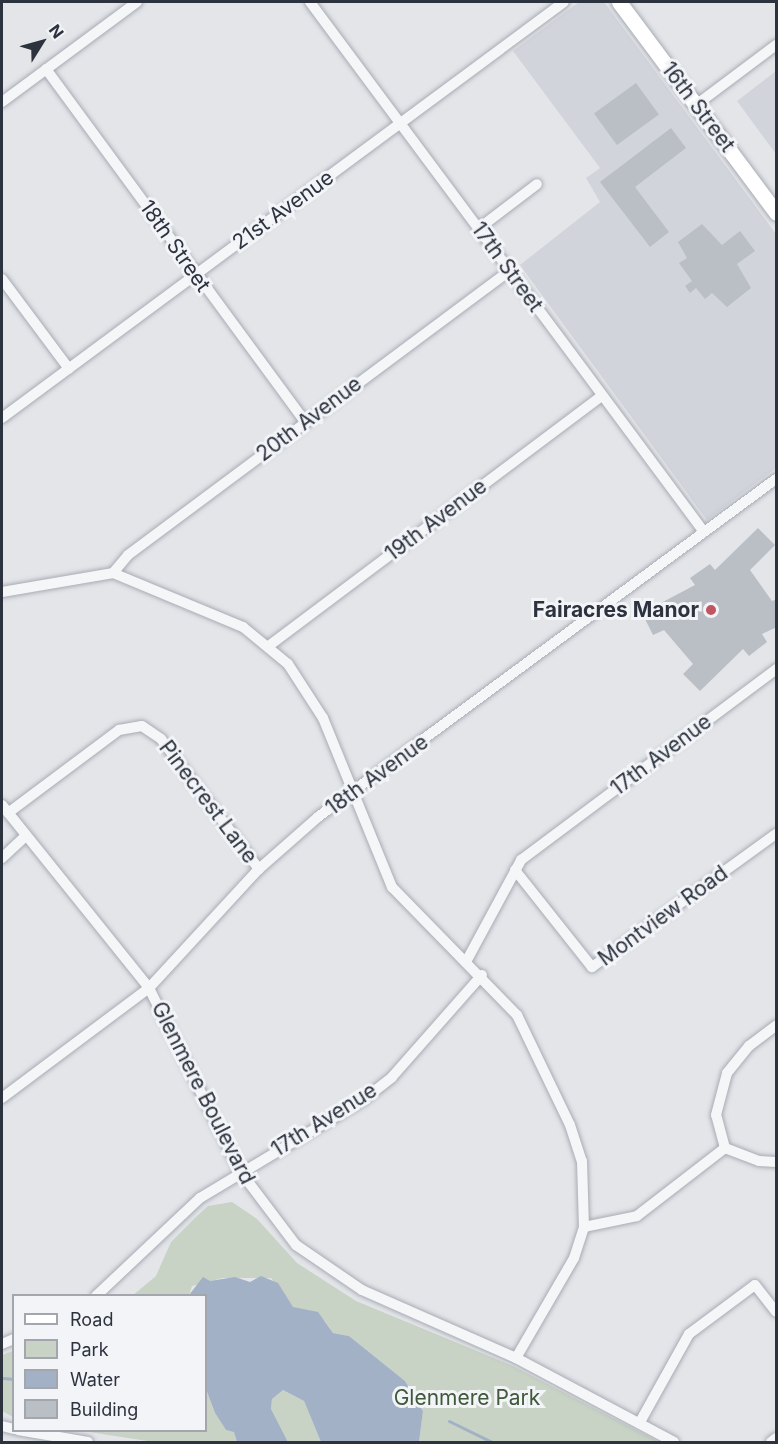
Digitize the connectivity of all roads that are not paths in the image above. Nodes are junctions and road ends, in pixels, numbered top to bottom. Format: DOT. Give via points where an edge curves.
graph roads {
  1 [pos="137,2"];
  2 [pos="310,2"];
  3 [pos="564,2"];
  4 [pos="619,2"];
  5 [pos="777,45"];
  6 [pos="46,69"];
  7 [pos="2,102"];
  8 [pos="696,105"];
  9 [pos="400,124"];
  10 [pos="537,184"];
  11 [pos="777,213"];
  12 [pos="478,229"];
  13 [pos="509,272"];
  14 [pos="198,273"];
  15 [pos="2,279"];
  16 [pos="69,369"];
  17 [pos="602,396"];
  18 [pos="2,418"];
  19 [pos="305,422"];
  20 [pos="777,479"];
  21 [pos="704,532"];
  22 [pos="113,573"];
  23 [pos="2,592"];
  24 [pos="270,645"];
  25 [pos="777,669"];
  26 [pos="350,793"];
  27 [pos="5,809"];
  28 [pos="777,834"];
  29 [pos="26,836"];
  30 [pos="2,858"];
  31 [pos="259,869"];
  32 [pos="515,870"];
  33 [pos="467,960"];
  34 [pos="482,975"];
  35 [pos="149,988"];
  36 [pos="777,1026"];
  37 [pos="2,1098"];
  38 [pos="725,1148"];
  39 [pos="777,1162"];
  40 [pos="240,1171"];
  41 [pos="584,1227"];
  42 [pos="98,1294"];
  43 [pos="777,1312"];
  44 [pos="516,1358"];
  45 [pos="640,1422"];
  46 [pos="24,1432"];
  47 [pos="777,1438"];
  48 [pos="88,1443"];
  49 [pos="674,1443"];
  50 [pos="771,1443"];
  1 -- 6 [label="street"];
  2 -- 9 [label="street, 17th Street"];
  3 -- 9 [label="street, 21st Avenue"];
  4 -- 8 [label="main road, 16th Street"];
  5 -- 8 [label="street"];
  6 -- 7 [label="street"];
  6 -- 14 [label="street, 18th Street"];
  8 -- 11 [label="main road, 16th Street"];
  9 -- 12 [label="street, 17th Street"];
  9 -- 14 [label="street, 21st Avenue"];
  10 -- 12 [label="street"];
  12 -- 13 [label="street, 17th Street"];
  13 -- 17 [label="street, 17th Street"];
  13 -- 19 [label="street, 20th Avenue"];
  14 -- 16 [label="street, 21st Avenue"];
  14 -- 19 [label="street, 18th Street"];
  15 -- 16 [label="street"];
  16 -- 18 [label="street, 21st Avenue"];
  17 -- 21 [label="street, 17th Street"];
  17 -- 24 [label="street, 19th Avenue"];
  19 -- 22 [label="street, 20th Avenue" via="128,555"];
  20 -- 21 [label="street, 18th Avenue"];
  21 -- 26 [label="street, 18th Avenue"];
  22 -- 23 [label="street"];
  22 -- 24 [label="street" via="211,611"];
  24 -- 26 [label="street" via="313,700"];
  25 -- 32 [label="street, 17th Avenue" via="536,847"];
  26 -- 31 [label="street, 18th Avenue"];
  26 -- 33 [label="street" via="397,895"];
  27 -- 29 [label="street, Glenmere Boulevard"];
  27 -- 31 [label="street, Pinecrest Lane" via="119,729 142,726 161,739"];
  28 -- 32 [label="street, Montview Road" via="592,968"];
  29 -- 30 [label="street"];
  29 -- 35 [label="street, Glenmere Boulevard"];
  31 -- 35 [label="street, 18th Avenue"];
  32 -- 33 [label="street, 17th Avenue"];
  33 -- 34 [label="street"];
  34 -- 40 [label="street, 17th Avenue" via="392,1077 363,1100"];
  34 -- 41 [label="street" via="517,1015 570,1125 586,1182"];
  35 -- 37 [label="street, 18th Avenue"];
  35 -- 40 [label="street, Glenmere Boulevard"];
  36 -- 38 [label="street" via="749,1046 727,1073 716,1115"];
  38 -- 39 [label="street" via="759,1161"];
  38 -- 41 [label="street" via="637,1216"];
  40 -- 42 [label="street, 17th Avenue" via="180,1213"];
  40 -- 44 [label="street, Glenmere Boulevard" via="296,1245 332,1273"];
  41 -- 44 [label="street" via="574,1258"];
  43 -- 45 [label="street" via="756,1285 689,1334"];
  44 -- 45 [label="street, Glenmere Boulevard"];
  45 -- 49 [label="street, Glenmere Boulevard"];
  46 -- 48 [label="street"];
  47 -- 50 [label="street"];
}
